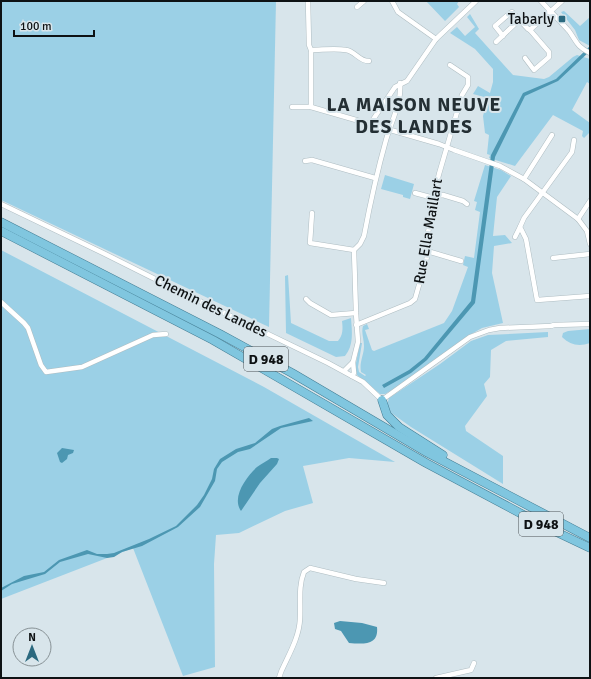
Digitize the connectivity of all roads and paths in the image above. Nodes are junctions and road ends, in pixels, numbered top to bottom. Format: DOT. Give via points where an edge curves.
graph roads {
  1 [pos="308,1"];
  2 [pos="364,1"];
  3 [pos="392,1"];
  4 [pos="476,1"];
  5 [pos="541,1"];
  6 [pos="562,1"];
  7 [pos="357,7"];
  8 [pos="551,12"];
  9 [pos="519,20"];
  10 [pos="530,30"];
  11 [pos="503,36"];
  12 [pos="436,39"];
  13 [pos="496,42"];
  14 [pos="311,50"];
  15 [pos="588,52"];
  16 [pos="525,58"];
  17 [pos="368,61"];
  18 [pos="450,65"];
  19 [pos="400,84"];
  20 [pos="292,107"];
  21 [pos="311,107"];
  22 [pos="370,124"];
  23 [pos="389,130"];
  24 [pos="552,135"];
  25 [pos="574,140"];
  26 [pos="446,148"];
  27 [pos="305,161"];
  28 [pos="375,178"];
  29 [pos="524,179"];
  30 [pos="415,193"];
  31 [pos="542,193"];
  32 [pos="438,195"];
  33 [pos="590,201"];
  34 [pos="1,204"];
  35 [pos="467,204"];
  36 [pos="312,213"];
  37 [pos="578,219"];
  38 [pos="1,222"];
  39 [pos="520,227"];
  40 [pos="1,231"];
  41 [pos="514,237"];
  42 [pos="590,244"];
  43 [pos="354,250"];
  44 [pos="427,251"];
  45 [pos="590,254"];
  46 [pos="553,258"];
  47 [pos="461,261"];
  48 [pos="590,296"];
  49 [pos="306,298"];
  50 [pos="1,302"];
  51 [pos="356,314"];
  52 [pos="590,324"];
  53 [pos="356,325"];
  54 [pos="166,334"];
  55 [pos="353,362"];
  56 [pos="344,371"];
  57 [pos="352,376"];
  58 [pos="382,400"];
  59 [pos="449,464"];
  60 [pos="590,538"];
  61 [pos="590,548"];
  62 [pos="384,583"];
  63 [pos="474,663"];
  64 [pos="280,678"];
  65 [pos="436,678"];
  1 -- 14 [label="street"];
  2 -- 7 [label="street"];
  3 -- 12 [label="street" via="398,12"];
  4 -- 12 [label="street"];
  5 -- 8 [label="street"];
  6 -- 8 [label="street"];
  8 -- 10 [label="street"];
  8 -- 15 [label="street" via="576,43"];
  9 -- 10 [label="street"];
  9 -- 11 [label="street"];
  9 -- 11 [label="street" via="512,12 495,26"];
  10 -- 16 [label="street" via="549,52 550,57 534,70"];
  11 -- 13 [label="street"];
  12 -- 19 [label="street" via="407,81"];
  14 -- 17 [label="street" via="346,50"];
  14 -- 21 [label="street"];
  18 -- 26 [label="street, Rue Ella Maillart" via="468,77 468,85 462,95"];
  19 -- 22 [label="street" via="390,93"];
  19 -- 23 [label="street" via="401,92"];
  20 -- 21 [label="street"];
  21 -- 22 [label="street"];
  22 -- 23 [label="street"];
  23 -- 26 [label="street"];
  23 -- 28 [label="street"];
  24 -- 29 [label="street"];
  25 -- 31 [label="street" via="572,152"];
  26 -- 29 [label="street" via="500,166"];
  26 -- 32 [label="street, Rue Ella Maillart" via="435,190"];
  27 -- 28 [label="street" via="312,160"];
  28 -- 43 [label="street" via="364,236"];
  29 -- 31 [label="street"];
  30 -- 32 [label="street" via="430,197"];
  31 -- 37 [label="street"];
  31 -- 39 [label="street"];
  32 -- 35 [label="street"];
  32 -- 44 [label="street, Rue Ella Maillart" via="425,243"];
  33 -- 37 [label="street"];
  34 -- 56 [label="street, Chemin des Landes"];
  36 -- 43 [label="street" via="310,243"];
  37 -- 42 [label="street" via="586,231"];
  38 -- 59 [label="highway, D 948" via="227,337"];
  39 -- 41 [label="street"];
  39 -- 48 [label="street" via="526,239 537,300"];
  40 -- 61 [label="highway, D 948" via="213,340 426,462"];
  43 -- 51 [label="street"];
  44 -- 47 [label="street"];
  44 -- 53 [label="street, Rue Ella Maillart" via="415,299"];
  45 -- 46 [label="street"];
  49 -- 51 [label="street" via="331,315"];
  50 -- 54 [label="street" via="28,328 46,372 82,367 153,335"];
  51 -- 53 [label="street"];
  52 -- 58 [label="street" via="500,328 479,333"];
  53 -- 55 [label="street" via="358,342"];
  55 -- 56 [label="street"];
  55 -- 57 [label="street"];
  56 -- 57 [label="street, Chemin des Landes"];
  57 -- 58 [label="street, Chemin des Landes" via="370,387"];
  58 -- 59 [label="highway" via="392,421 443,456"];
  59 -- 60 [label="highway, D 948"];
  62 -- 64 [label="street" via="310,568 304,572 301,581 298,634"];
  63 -- 65 [label="street" via="471,670"];
}
